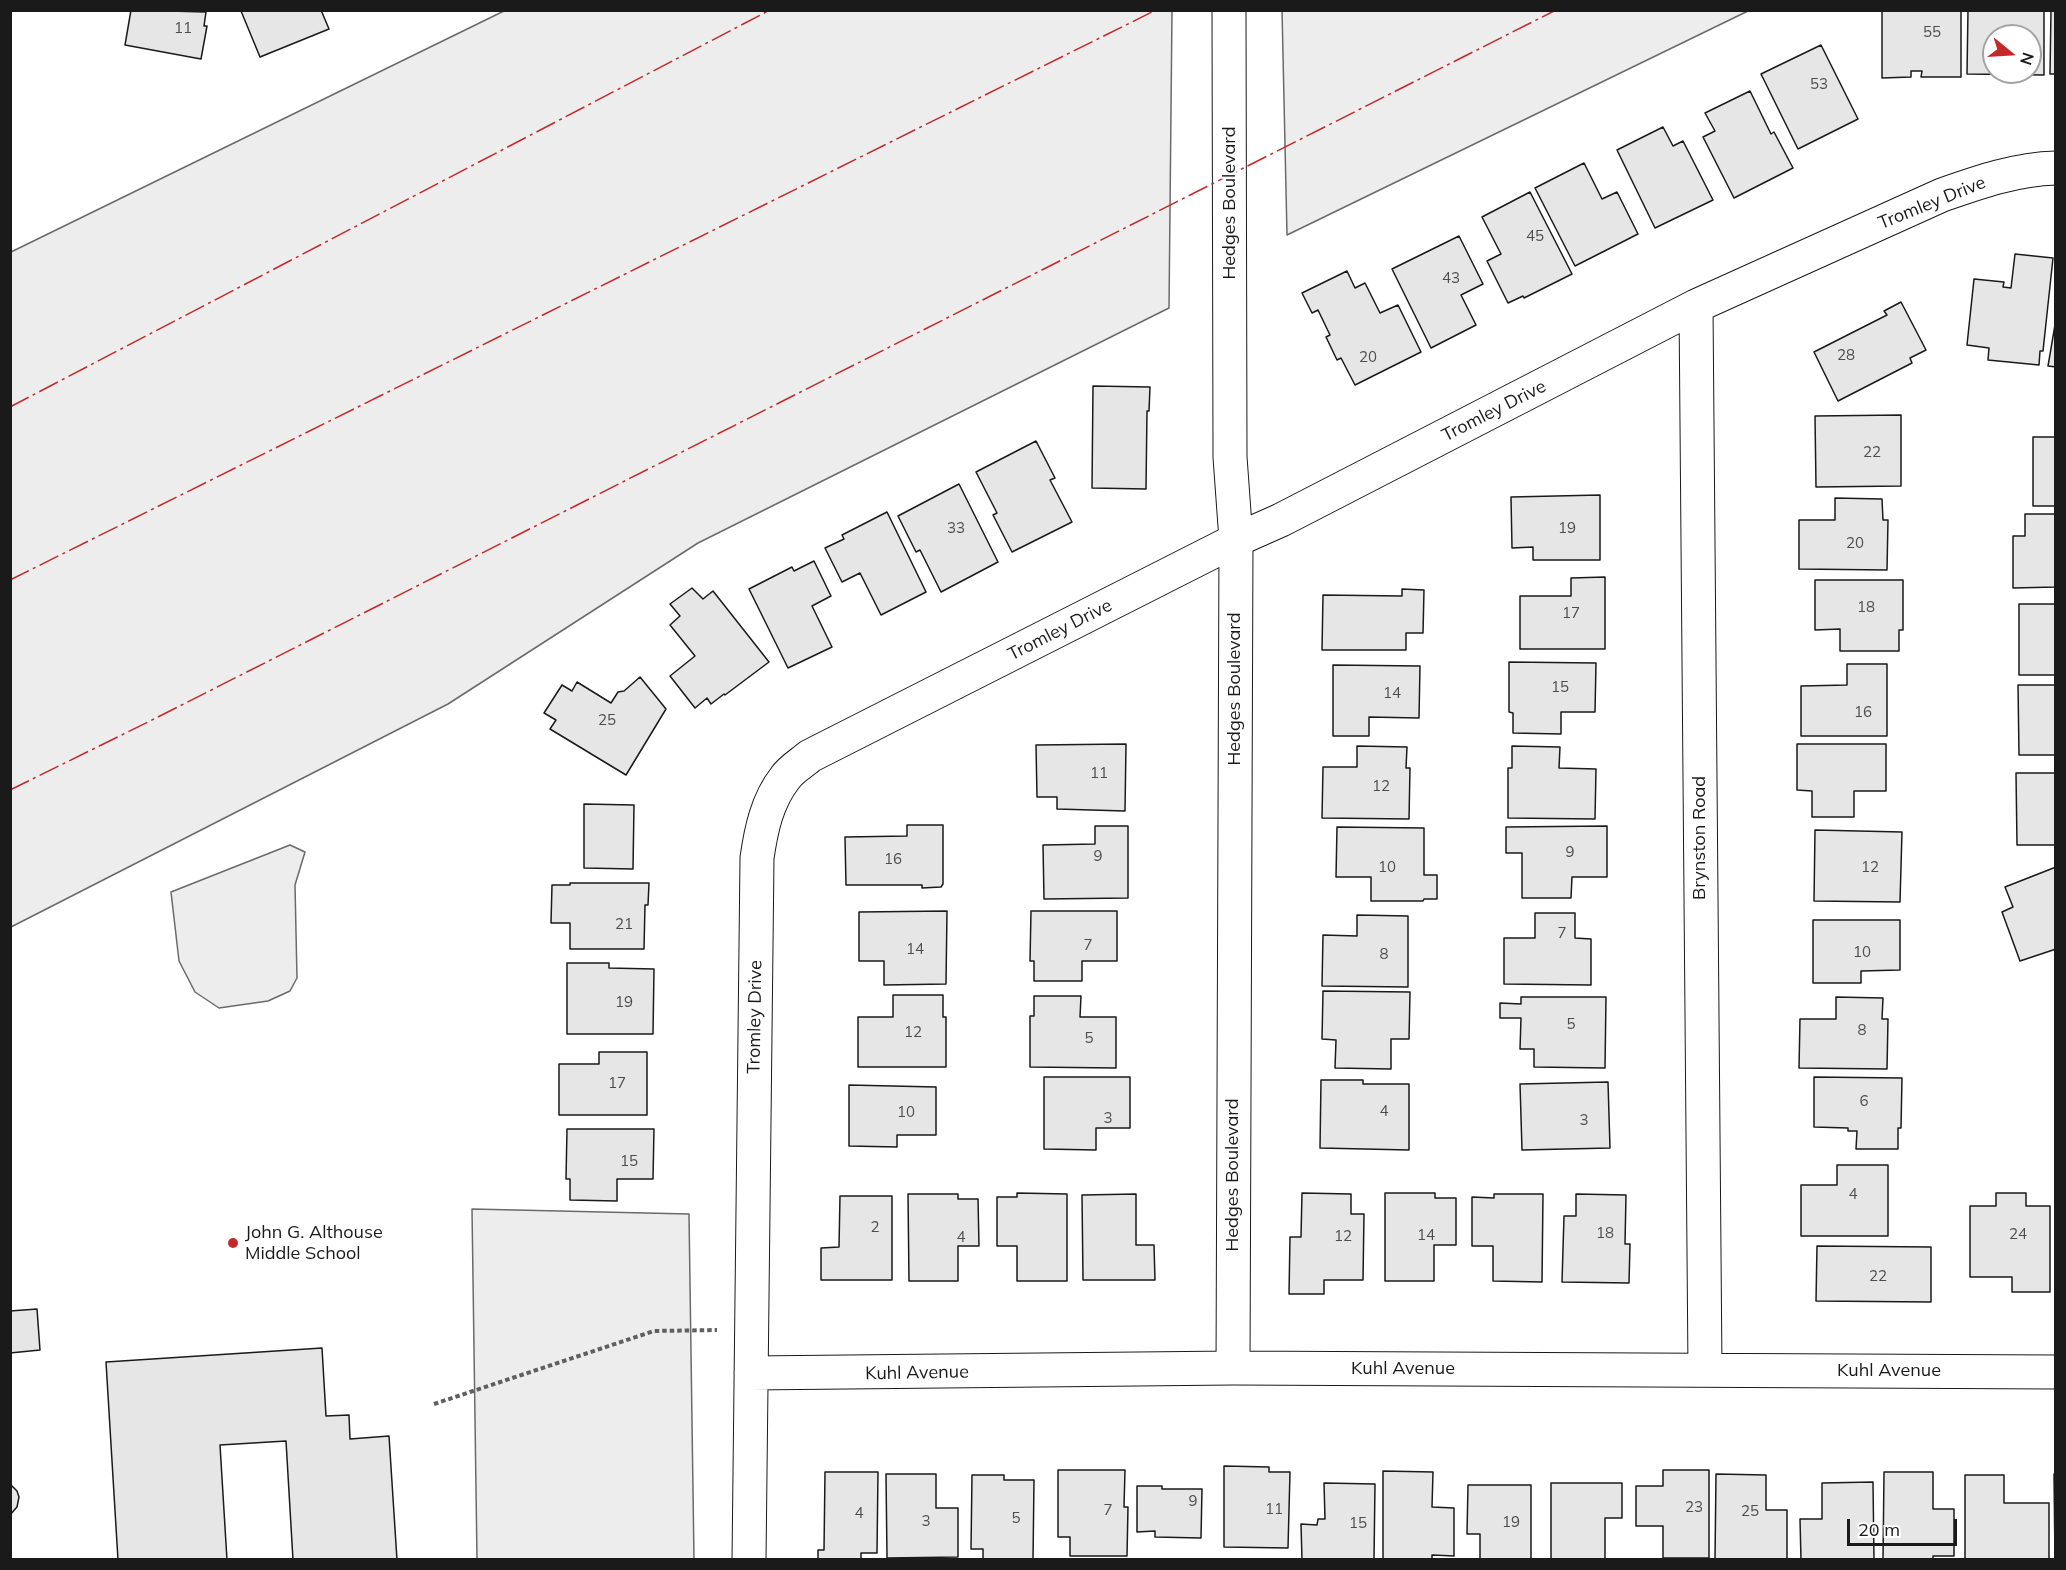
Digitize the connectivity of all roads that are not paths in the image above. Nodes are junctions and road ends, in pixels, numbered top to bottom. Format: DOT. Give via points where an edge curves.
graph roads {
  1 [pos="1229,10"];
  2 [pos="2055,168"];
  3 [pos="1696,306"];
  4 [pos="1236,540"];
  5 [pos="1233,1368"];
  6 [pos="1705,1369"];
  7 [pos="2055,1372"];
  8 [pos="751,1373"];
  9 [pos="749,1560"];
  1 -- 4 [label="street, Hedges Boulevard" via="1230,457"];
  2 -- 3 [label="street, Tromley Drive" via="2013,173 1942,195"];
  3 -- 4 [label="street, Tromley Drive"];
  3 -- 6 [label="street, Brynston Road"];
  4 -- 5 [label="street, Hedges Boulevard"];
  4 -- 8 [label="street, Tromley Drive" via="810,756 786,776 771,800 757,858"];
  5 -- 6 [label="street, Kuhl Avenue"];
  5 -- 8 [label="street, Kuhl Avenue"];
  6 -- 7 [label="street, Kuhl Avenue"];
  8 -- 9 [label="street, Tromley Drive"];
}
